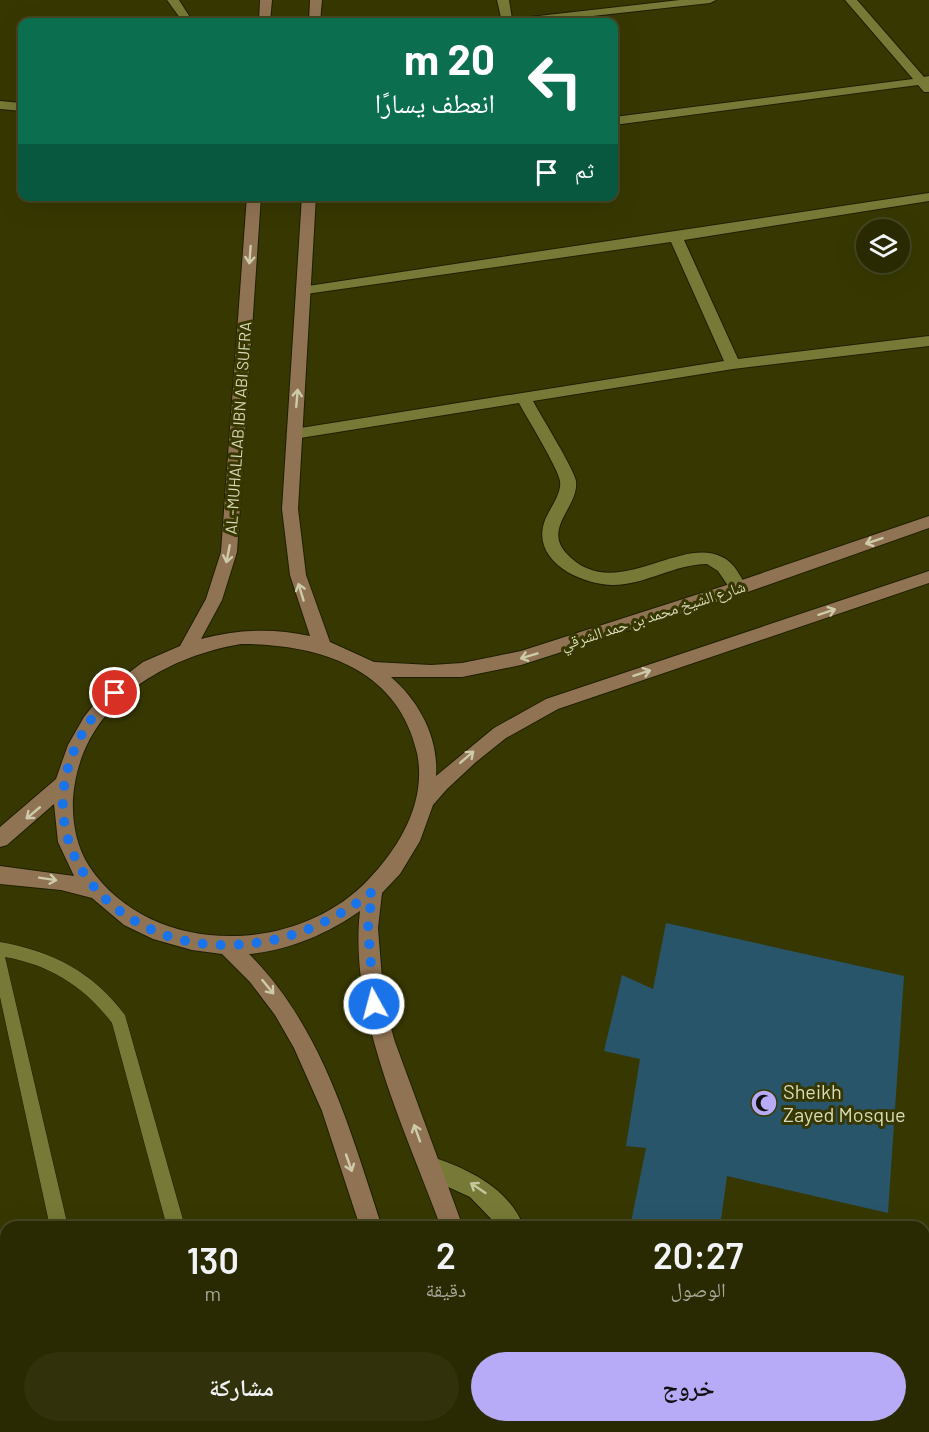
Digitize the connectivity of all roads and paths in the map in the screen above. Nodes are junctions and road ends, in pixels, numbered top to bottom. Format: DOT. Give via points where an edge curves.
graph roads {
  1 [pos="173,0"];
  2 [pos="266,0"];
  3 [pos="316,0"];
  4 [pos="503,0"];
  5 [pos="710,0"];
  6 [pos="851,0"];
  7 [pos="185,18"];
  8 [pos="265,18"];
  9 [pos="315,18"];
  10 [pos="509,18"];
  11 [pos="546,18"];
  12 [pos="926,84"];
  13 [pos="0,105"];
  14 [pos="18,107"];
  15 [pos="618,121"];
  16 [pos="929,197"];
  17 [pos="254,201"];
  18 [pos="309,201"];
  19 [pos="676,237"];
  20 [pos="306,290"];
  21 [pos="929,341"];
  22 [pos="733,364"];
  23 [pos="524,398"];
  24 [pos="294,434"];
  25 [pos="929,522"];
  26 [pos="929,577"];
  27 [pos="739,588"];
  28 [pos="323,646"];
  29 [pos="186,650"];
  30 [pos="370,669"];
  31 [pos="64,784"];
  32 [pos="427,799"];
  33 [pos="0,839"];
  34 [pos="0,875"];
  35 [pos="95,890"];
  36 [pos="372,892"];
  37 [pos="227,945"];
  38 [pos="0,949"];
  39 [pos="0,962"];
  40 [pos="430,1167"];
  41 [pos="58,1221"];
  42 [pos="174,1221"];
  43 [pos="369,1221"];
  44 [pos="450,1221"];
  45 [pos="509,1221"];
  1 -- 7 [label="street"];
  2 -- 8 [label="main road"];
  3 -- 9 [label="main road"];
  4 -- 10 [label="street"];
  5 -- 11 [label="street"];
  6 -- 12 [label="street"];
  12 -- 15 [label="street"];
  13 -- 14 [label="street"];
  16 -- 19 [label="street"];
  17 -- 29 [label="main road, AL-MUHALLAB IBN ABI SUFRA, one-way" via="229,552 214,600"];
  18 -- 20 [label="main road"];
  19 -- 20 [label="street"];
  19 -- 22 [label="street"];
  24 -- 20 [label="main road, one-way"];
  21 -- 22 [label="street"];
  22 -- 23 [label="street"];
  23 -- 24 [label="street"];
  23 -- 27 [label="street" via="568,480 567,495 550,528 560,558 582,573 609,580 706,558 723,566"];
  28 -- 24 [label="main road, one-way" via="301,592 290,538"];
  25 -- 27 [label="main road, شارع الشيخ محمد بن حمد الشرقي, one-way"];
  32 -- 26 [label="main road, one-way" via="471,753 523,718 552,704"];
  27 -- 30 [label="main road, شارع الشيخ محمد بن حمد الشرقي, one-way" via="492,665 431,672"];
  28 -- 29 [label="main road" via="251,637"];
  28 -- 30 [label="main road"];
  29 -- 31 [label="main road" via="136,676 96,713 81,735"];
  30 -- 32 [label="main road" via="400,698 418,725 426,757"];
  31 -- 33 [label="main road, one-way"];
  31 -- 35 [label="main road" via="62,807 71,851"];
  32 -- 36 [label="main road" via="408,848"];
  34 -- 35 [label="main road, one-way" via="49,879"];
  35 -- 37 [label="main road" via="139,924 166,935"];
  36 -- 37 [label="main road" via="320,926 259,943"];
  40 -- 36 [label="main road, one-way" via="374,1004 368,928"];
  37 -- 43 [label="main road, one-way" via="271,989 305,1043"];
  38 -- 42 [label="lane" via="41,958 86,981 119,1020"];
  39 -- 41 [label="lane"];
  40 -- 44 [label="main road"];
  45 -- 40 [label="street, one-way" via="481,1189"];
}
